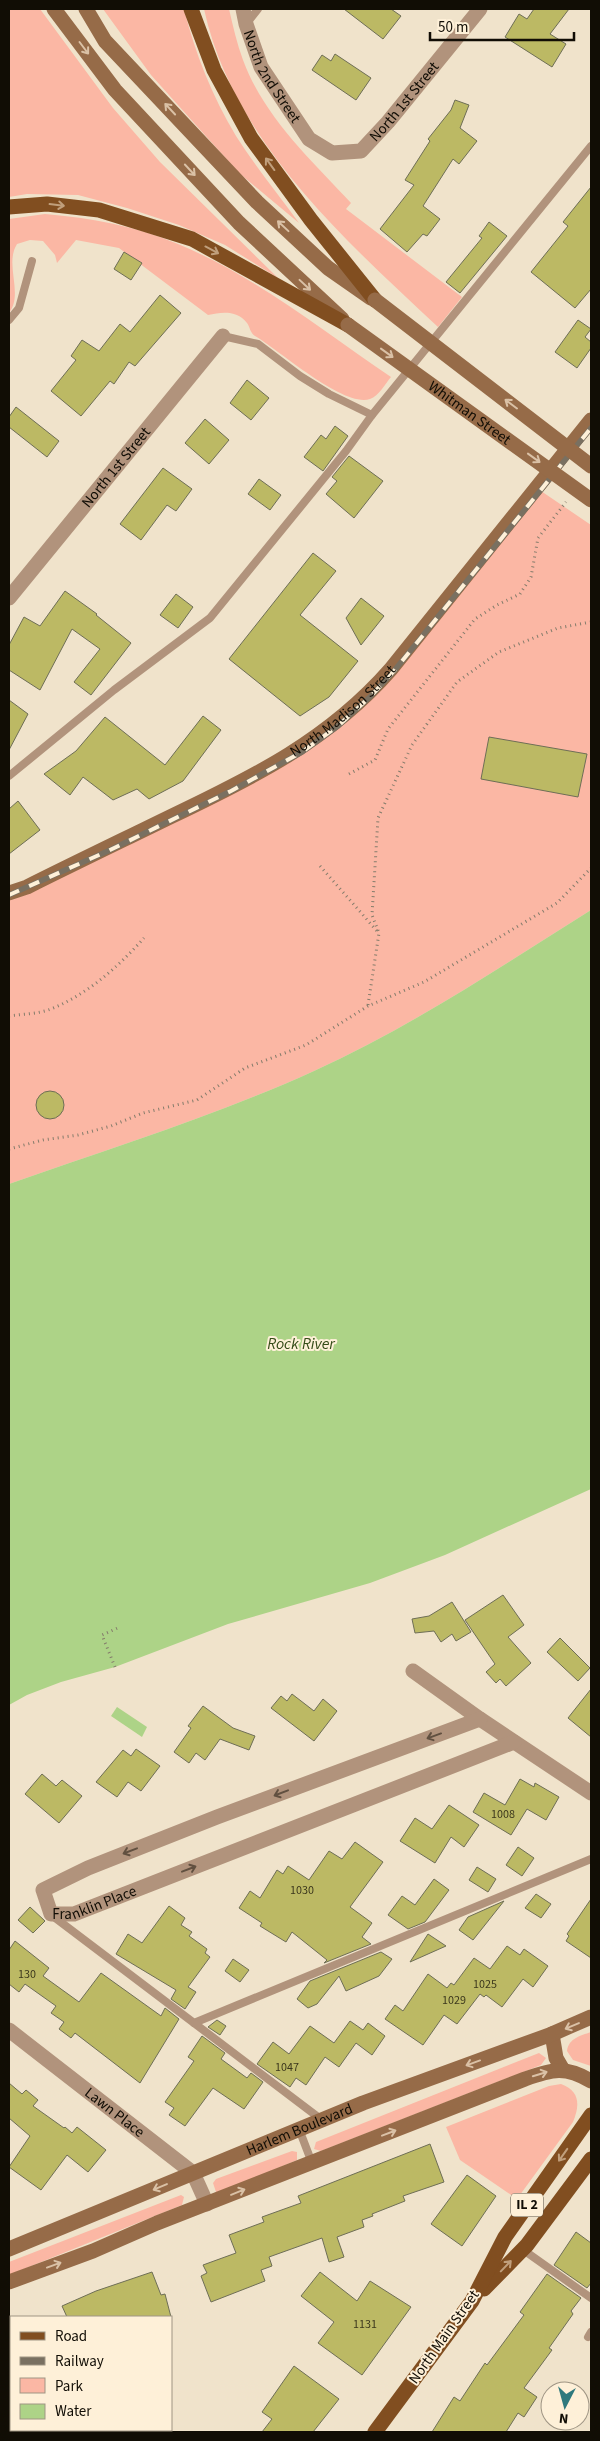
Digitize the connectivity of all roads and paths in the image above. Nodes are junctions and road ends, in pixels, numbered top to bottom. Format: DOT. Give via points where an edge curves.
graph roads {
  1 [pos="54,9"];
  2 [pos="86,9"];
  3 [pos="192,9"];
  4 [pos="243,9"];
  5 [pos="258,9"];
  6 [pos="480,9"];
  7 [pos="246,24"];
  8 [pos="310,139"];
  9 [pos="591,146"];
  10 [pos="9,207"];
  11 [pos="32,261"];
  12 [pos="375,300"];
  13 [pos="9,320"];
  14 [pos="348,324"];
  15 [pos="222,336"];
  16 [pos="372,415"];
  17 [pos="591,420"];
  18 [pos="591,466"];
  19 [pos="568,500"];
  20 [pos="591,500"];
  21 [pos="9,598"];
  22 [pos="591,622"];
  23 [pos="349,774"];
  24 [pos="9,776"];
  25 [pos="320,866"];
  26 [pos="591,868"];
  27 [pos="9,886"];
  28 [pos="27,887"];
  29 [pos="9,893"];
  30 [pos="379,933"];
  31 [pos="144,938"];
  32 [pos="368,1006"];
  33 [pos="9,1016"];
  34 [pos="9,1149"];
  35 [pos="120,1626"];
  36 [pos="115,1667"];
  37 [pos="413,1672"];
  38 [pos="480,1719"];
  39 [pos="514,1742"];
  40 [pos="591,1793"];
  41 [pos="591,1859"];
  42 [pos="51,1914"];
  43 [pos="591,2017"];
  44 [pos="194,2023"];
  45 [pos="9,2030"];
  46 [pos="552,2034"];
  47 [pos="563,2070"];
  48 [pos="591,2081"];
  49 [pos="591,2116"];
  50 [pos="323,2120"];
  51 [pos="299,2130"];
  52 [pos="591,2158"];
  53 [pos="312,2163"];
  54 [pos="193,2173"];
  55 [pos="207,2204"];
  56 [pos="9,2248"];
  57 [pos="522,2249"];
  58 [pos="9,2282"];
  59 [pos="591,2298"];
  60 [pos="472,2301"];
  61 [pos="375,2432"];
  1 -- 14 [label="street, Whitman Street, one-way" via="122,97 239,223"];
  12 -- 2 [label="street, Whitman Street, one-way" via="328,268 257,202 105,41"];
  12 -- 3 [label="main road, one-way" via="251,138 214,70"];
  4 -- 7 [label="street, North 2nd Street"];
  5 -- 7 [label="lane"];
  6 -- 8 [label="street, North 1st Street" via="361,151 332,153"];
  7 -- 8 [label="street, North 2nd Street" via="261,67"];
  9 -- 16 [label="lane"];
  10 -- 14 [label="main road, one-way" via="47,204 99,210 192,239"];
  11 -- 13 [label="lane" via="19,308"];
  18 -- 12 [label="street, Whitman Street, one-way, bridge"];
  14 -- 20 [label="street, Whitman Street, one-way, bridge"];
  15 -- 16 [label="lane" via="258,344 300,376"];
  15 -- 21 [label="street, North 1st Street"];
  16 -- 24 [label="lane" via="210,618 114,690"];
  17 -- 28 [label="street, North Madison Street" via="392,669 336,724 300,750 229,789"];
  19 -- 23 [label="path" via="538,538 531,577 520,594 475,619 388,730 374,760"];
  22 -- 30 [label="path" via="558,628 499,652 457,682 412,745 378,818 372,915"];
  25 -- 30 [label="path"];
  26 -- 32 [label="path" via="558,903 424,982"];
  27 -- 28 [label="street"];
  28 -- 29 [label="street, North Madison Street"];
  30 -- 32 [label="path"];
  31 -- 33 [label="path" via="100,982 36,1013"];
  32 -- 34 [label="path" via="306,1045 245,1068 197,1100 143,1113 78,1135"];
  35 -- 36 [label="path" via="102,1635"];
  37 -- 38 [label="street"];
  38 -- 39 [label="street"];
  38 -- 42 [label="street, Franklin Place, one-way" via="88,1868 43,1890"];
  39 -- 40 [label="street"];
  42 -- 39 [label="street, Franklin Place, one-way" via="74,1914"];
  41 -- 44 [label="lane"];
  42 -- 44 [label="lane"];
  43 -- 46 [label="street, Harlem Boulevard, one-way"];
  44 -- 50 [label="lane"];
  45 -- 54 [label="street, Lawn Place"];
  46 -- 47 [label="street" via="556,2058"];
  46 -- 50 [label="street, Harlem Boulevard, one-way"];
  47 -- 48 [label="street" via="575,2072"];
  53 -- 47 [label="street, one-way" via="525,2079"];
  49 -- 60 [label="main road, North Main Street / IL 2, one-way" via="505,2237"];
  50 -- 51 [label="street, Harlem Boulevard"];
  51 -- 53 [label="lane"];
  51 -- 54 [label="street, Harlem Boulevard"];
  52 -- 57 [label="main road, IL 2"];
  55 -- 53 [label="street, one-way"];
  54 -- 55 [label="street, Lawn Place"];
  54 -- 56 [label="street, Harlem Boulevard, one-way"];
  58 -- 55 [label="street, one-way"];
  57 -- 59 [label="lane"];
  60 -- 57 [label="main road, IL 2, one-way"];
  60 -- 61 [label="main road, North Main Street / IL 2"];
}
